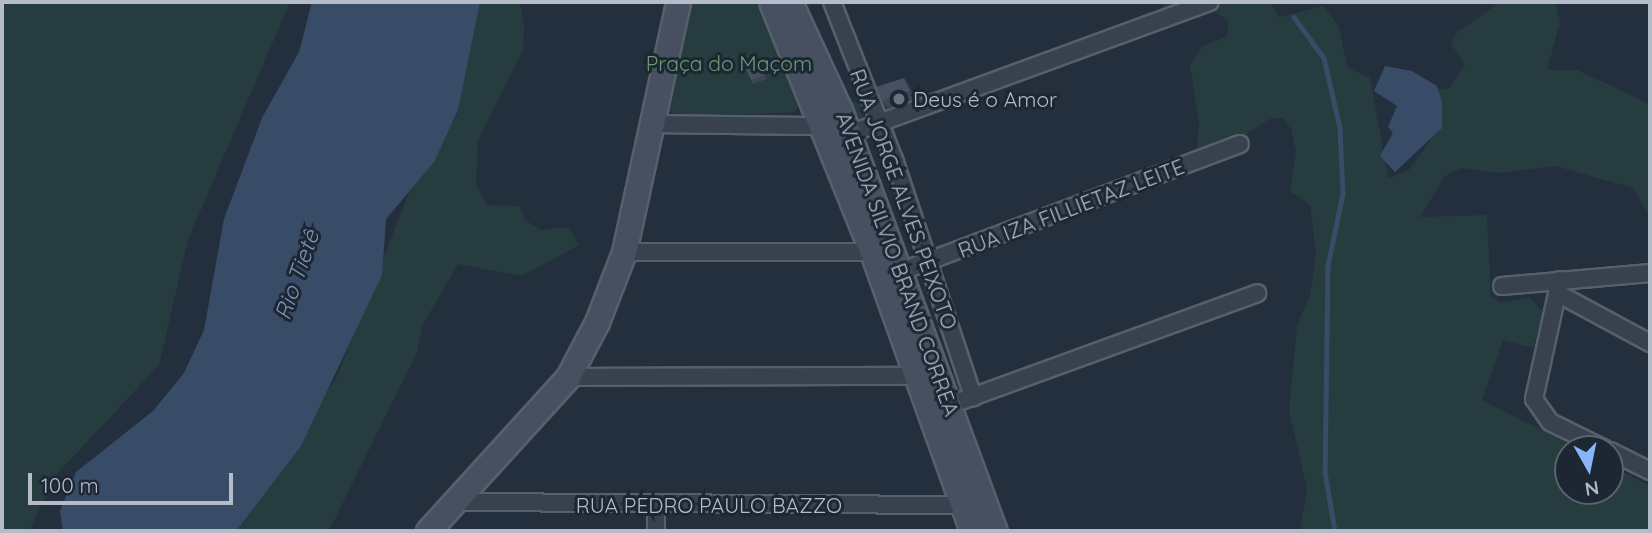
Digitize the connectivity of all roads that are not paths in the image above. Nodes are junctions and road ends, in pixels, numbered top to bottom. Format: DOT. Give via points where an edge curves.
graph roads {
  1 [pos="678,2"];
  2 [pos="771,2"];
  3 [pos="790,2"];
  4 [pos="832,2"];
  5 [pos="1210,2"];
  6 [pos="654,124"];
  7 [pos="822,126"];
  8 [pos="881,126"];
  9 [pos="849,134"];
  10 [pos="1240,144"];
  11 [pos="624,251"];
  12 [pos="872,252"];
  13 [pos="929,261"];
  14 [pos="902,271"];
  15 [pos="1650,273"];
  16 [pos="1502,286"];
  17 [pos="1558,287"];
  18 [pos="1257,293"];
  19 [pos="1650,343"];
  20 [pos="918,376"];
  21 [pos="569,377"];
  22 [pos="973,397"];
  23 [pos="950,405"];
  24 [pos="1577,435"];
  25 [pos="1624,458"];
  26 [pos="1650,471"];
  27 [pos="456,502"];
  28 [pos="963,505"];
  29 [pos="656,506"];
  30 [pos="428,531"];
  31 [pos="656,531"];
  32 [pos="972,531"];
  33 [pos="995,531"];
  1 -- 6 [label="main road"];
  2 -- 7 [label="main road, AVENIDA SILVIO BRAND CORREA"];
  3 -- 9 [label="main road, AVENIDA SILVIO BRAND CORREA"];
  4 -- 8 [label="street, RUA JORGE ALVES PEIXOTO"];
  5 -- 8 [label="street"];
  6 -- 7 [label="street"];
  6 -- 11 [label="main road"];
  7 -- 12 [label="main road, AVENIDA SILVIO BRAND CORREA"];
  8 -- 9 [label="street"];
  8 -- 13 [label="street, RUA JORGE ALVES PEIXOTO"];
  9 -- 14 [label="main road, AVENIDA SILVIO BRAND CORREA"];
  10 -- 13 [label="street, RUA IZA FILLIETAZ LEITE"];
  11 -- 12 [label="street"];
  11 -- 21 [label="main road"];
  12 -- 20 [label="main road, AVENIDA SILVIO BRAND CORREA"];
  13 -- 14 [label="street, RUA IZA FILLIETAZ LEITE"];
  13 -- 22 [label="street, RUA JORGE ALVES PEIXOTO"];
  14 -- 23 [label="main road, AVENIDA SILVIO BRAND CORREA"];
  15 -- 17 [label="street"];
  16 -- 17 [label="street"];
  17 -- 19 [label="street"];
  17 -- 24 [label="street" via="1534,399 1550,422"];
  18 -- 22 [label="street"];
  20 -- 21 [label="street"];
  20 -- 28 [label="main road, AVENIDA SILVIO BRAND CORREA"];
  21 -- 27 [label="main road"];
  22 -- 23 [label="street"];
  23 -- 33 [label="main road, AVENIDA SILVIO BRAND CORREA"];
  25 -- 26 [label="street"];
  27 -- 29 [label="street, RUA PEDRO PAULO BAZZO"];
  27 -- 30 [label="main road"];
  28 -- 29 [label="street, RUA PEDRO PAULO BAZZO"];
  28 -- 32 [label="main road, AVENIDA SILVIO BRAND CORREA"];
  29 -- 31 [label="street"];
}
